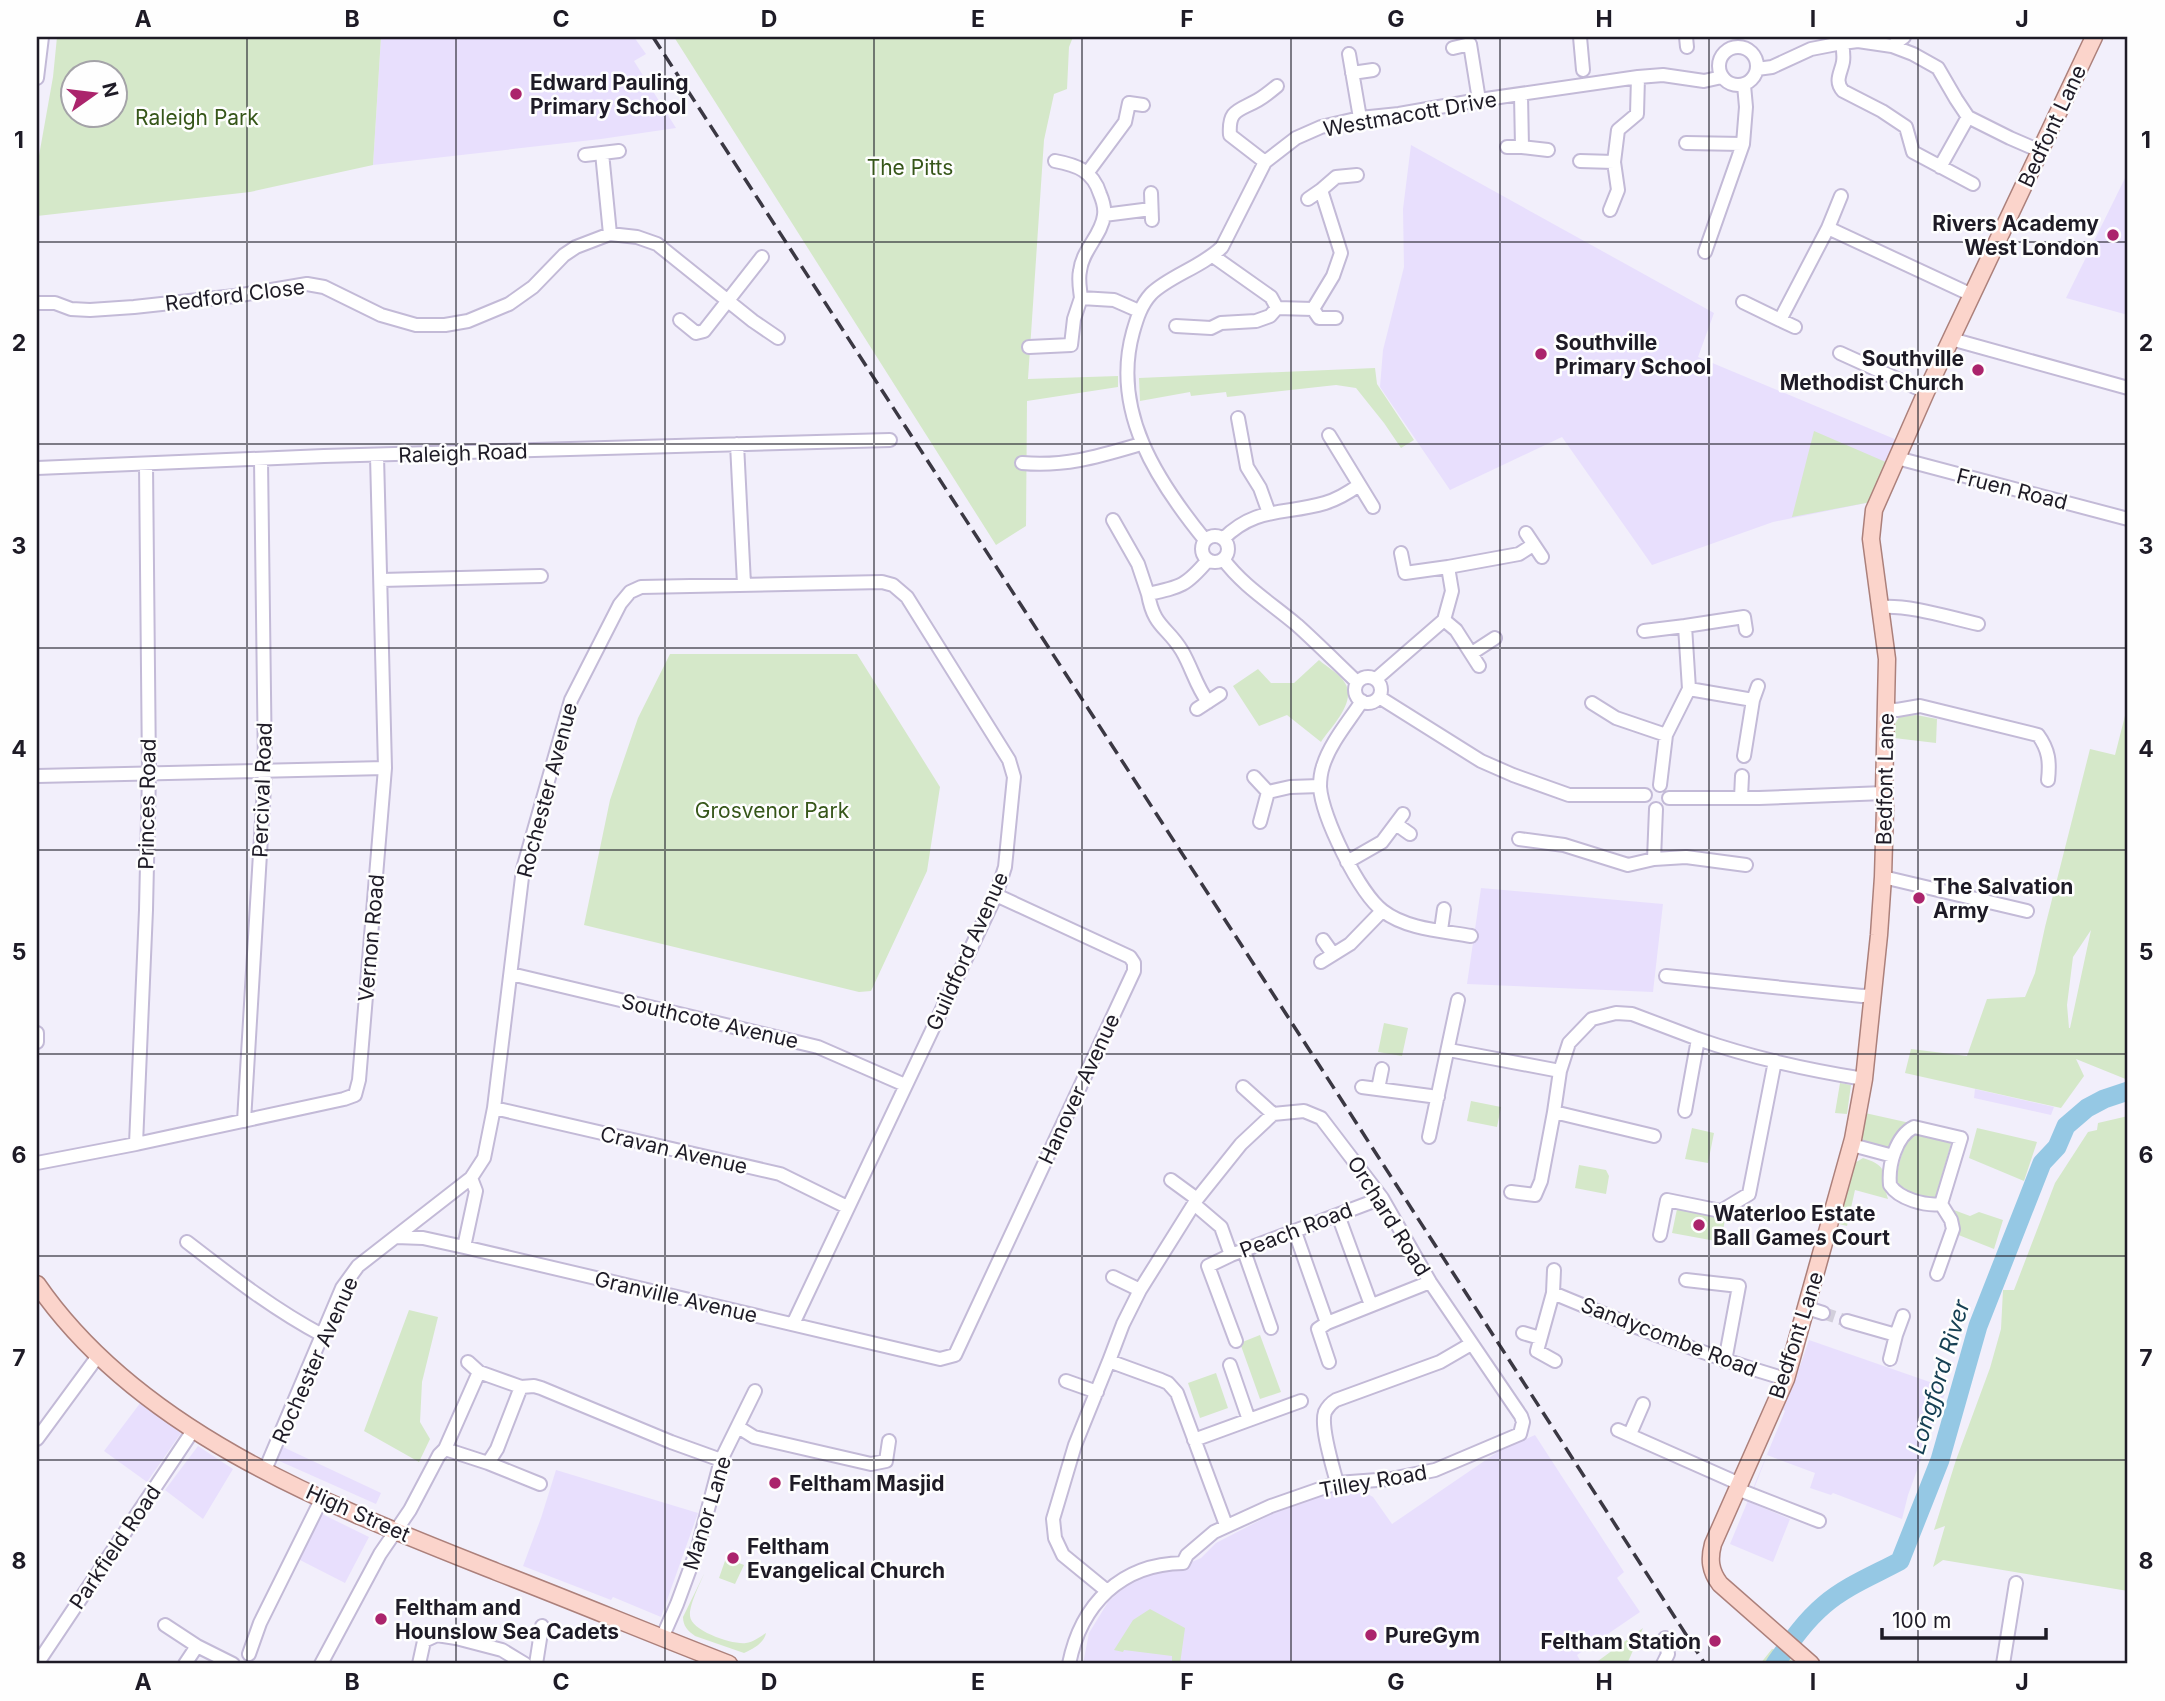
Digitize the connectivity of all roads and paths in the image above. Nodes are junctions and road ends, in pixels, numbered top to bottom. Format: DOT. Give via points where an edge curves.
graph roads {
  1 [pos="42,37"];
  2 [pos="1580,37"];
  3 [pos="1904,37"];
  4 [pos="2094,37"];
  5 [pos="1734,42"];
  6 [pos="1842,43"];
  7 [pos="1892,46"];
  8 [pos="1453,48"];
  9 [pos="1349,54"];
  10 [pos="1757,69"];
  11 [pos="1373,70"];
  12 [pos="1583,70"];
  13 [pos="1352,73"];
  14 [pos="1638,77"];
  15 [pos="37,78"];
  16 [pos="1722,78"];
  17 [pos="1744,85"];
  18 [pos="1277,86"];
  19 [pos="1521,95"];
  20 [pos="1479,100"];
  21 [pos="1143,105"];
  22 [pos="1968,117"];
  23 [pos="1360,118"];
  24 [pos="1686,143"];
  25 [pos="1742,144"];
  26 [pos="1507,147"];
  27 [pos="1522,147"];
  28 [pos="1548,149"];
  29 [pos="2040,150"];
  30 [pos="620,151"];
  31 [pos="602,153"];
  32 [pos="585,155"];
  33 [pos="1580,161"];
  34 [pos="1055,162"];
  35 [pos="1265,162"];
  36 [pos="1614,162"];
  37 [pos="1940,167"];
  38 [pos="1088,172"];
  39 [pos="1357,175"];
  40 [pos="1973,184"];
  41 [pos="1321,190"];
  42 [pos="1152,193"];
  43 [pos="1841,196"];
  44 [pos="1308,199"];
  45 [pos="1610,210"];
  46 [pos="1104,215"];
  47 [pos="1829,228"];
  48 [pos="610,234"];
  49 [pos="1705,252"];
  50 [pos="1213,256"];
  51 [pos="762,257"];
  52 [pos="1972,295"];
  53 [pos="1081,298"];
  54 [pos="728,301"];
  55 [pos="37,303"];
  56 [pos="1743,303"];
  57 [pos="1276,308"];
  58 [pos="1313,309"];
  59 [pos="1139,311"];
  60 [pos="1336,318"];
  61 [pos="680,320"];
  62 [pos="1780,320"];
  63 [pos="1176,326"];
  64 [pos="1795,327"];
  65 [pos="778,338"];
  66 [pos="1951,339"];
  67 [pos="1029,347"];
  68 [pos="1840,353"];
  69 [pos="2128,388"];
  70 [pos="1926,392"];
  71 [pos="1238,418"];
  72 [pos="1329,435"];
  73 [pos="890,440"];
  74 [pos="737,444"];
  75 [pos="1141,444"];
  76 [pos="377,456"];
  77 [pos="1897,458"];
  78 [pos="261,460"];
  79 [pos="1022,463"];
  80 [pos="146,464"];
  81 [pos="37,468"];
  82 [pos="1359,485"];
  83 [pos="1373,507"];
  84 [pos="1269,513"];
  85 [pos="2128,519"];
  86 [pos="1113,520"];
  87 [pos="1525,533"];
  88 [pos="1223,539"];
  89 [pos="1205,540"];
  90 [pos="1533,545"];
  91 [pos="1401,553"];
  92 [pos="1542,557"];
  93 [pos="1208,559"];
  94 [pos="1223,559"];
  95 [pos="1448,568"];
  96 [pos="541,576"];
  97 [pos="381,580"];
  98 [pos="744,584"];
  99 [pos="893,585"];
  100 [pos="1148,594"];
  101 [pos="1880,607"];
  102 [pos="1444,620"];
  103 [pos="1978,624"];
  104 [pos="1685,626"];
  105 [pos="1746,630"];
  106 [pos="1644,631"];
  107 [pos="1494,638"];
  108 [pos="1472,653"];
  109 [pos="1479,666"];
  110 [pos="1376,678"];
  111 [pos="1357,682"];
  112 [pos="1758,686"];
  113 [pos="1689,689"];
  114 [pos="1220,694"];
  115 [pos="1379,697"];
  116 [pos="1753,700"];
  117 [pos="1362,701"];
  118 [pos="1592,703"];
  119 [pos="1886,709"];
  120 [pos="1666,735"];
  121 [pos="1744,756"];
  122 [pos="385,768"];
  123 [pos="265,770"];
  124 [pos="149,773"];
  125 [pos="37,776"];
  126 [pos="1742,776"];
  127 [pos="1254,777"];
  128 [pos="2048,780"];
  129 [pos="1660,785"];
  130 [pos="1320,786"];
  131 [pos="1268,792"];
  132 [pos="1884,793"];
  133 [pos="1645,795"];
  134 [pos="1669,798"];
  135 [pos="1741,798"];
  136 [pos="1656,809"];
  137 [pos="1260,822"];
  138 [pos="1410,834"];
  139 [pos="1519,839"];
  140 [pos="1654,859"];
  141 [pos="1347,862"];
  142 [pos="1746,864"];
  143 [pos="1884,877"];
  144 [pos="996,895"];
  145 [pos="1444,909"];
  146 [pos="1382,911"];
  147 [pos="2027,911"];
  148 [pos="1441,930"];
  149 [pos="1471,936"];
  150 [pos="1323,940"];
  151 [pos="1333,954"];
  152 [pos="1321,961"];
  153 [pos="511,974"];
  154 [pos="1666,976"];
  155 [pos="1873,995"];
  156 [pos="1458,1000"];
  157 [pos="37,1032"];
  158 [pos="1698,1039"];
  159 [pos="37,1042"];
  160 [pos="1449,1050"];
  161 [pos="1775,1062"];
  162 [pos="1382,1069"];
  163 [pos="1560,1071"];
  164 [pos="1864,1079"];
  165 [pos="905,1084"];
  166 [pos="1243,1087"];
  167 [pos="1362,1087"];
  168 [pos="1378,1089"];
  169 [pos="1438,1097"];
  170 [pos="495,1108"];
  171 [pos="1685,1111"];
  172 [pos="1554,1112"];
  173 [pos="1273,1114"];
  174 [pos="244,1121"];
  175 [pos="1429,1136"];
  176 [pos="1654,1136"];
  177 [pos="136,1144"];
  178 [pos="1852,1145"];
  179 [pos="1893,1156"];
  180 [pos="37,1163"];
  181 [pos="471,1178"];
  182 [pos="1171,1180"];
  183 [pos="1511,1192"];
  184 [pos="1382,1198"];
  185 [pos="1196,1202"];
  186 [pos="1941,1204"];
  187 [pos="847,1207"];
  188 [pos="1338,1214"];
  189 [pos="1295,1232"];
  190 [pos="1660,1235"];
  191 [pos="396,1237"];
  192 [pos="187,1242"];
  193 [pos="464,1247"];
  194 [pos="1238,1253"];
  195 [pos="1554,1270"];
  196 [pos="1937,1275"];
  197 [pos="1113,1277"];
  198 [pos="1686,1280"];
  199 [pos="1430,1282"];
  200 [pos="37,1284"];
  201 [pos="1140,1290"];
  202 [pos="1553,1293"];
  203 [pos="1371,1305"];
  204 [pos="1807,1308"];
  205 [pos="1823,1313"];
  206 [pos="1903,1316"];
  207 [pos="1847,1321"];
  208 [pos="1327,1323"];
  209 [pos="793,1324"];
  210 [pos="1271,1328"];
  211 [pos="1523,1333"];
  212 [pos="322,1335"];
  213 [pos="1896,1335"];
  214 [pos="1540,1338"];
  215 [pos="1236,1341"];
  216 [pos="1471,1344"];
  217 [pos="956,1355"];
  218 [pos="99,1356"];
  219 [pos="1890,1359"];
  220 [pos="1109,1361"];
  221 [pos="1555,1361"];
  222 [pos="1726,1361"];
  223 [pos="468,1362"];
  224 [pos="1329,1362"];
  225 [pos="1230,1365"];
  226 [pos="479,1372"];
  227 [pos="1786,1379"];
  228 [pos="1066,1381"];
  229 [pos="521,1387"];
  230 [pos="755,1391"];
  231 [pos="1097,1392"];
  232 [pos="1301,1401"];
  233 [pos="1643,1404"];
  234 [pos="1249,1420"];
  235 [pos="738,1427"];
  236 [pos="194,1429"];
  237 [pos="1520,1434"];
  238 [pos="37,1439"];
  239 [pos="1194,1440"];
  240 [pos="889,1441"];
  241 [pos="445,1449"];
  242 [pos="720,1460"];
  243 [pos="488,1463"];
  244 [pos="265,1470"];
  245 [pos="1337,1483"];
  246 [pos="540,1484"];
  247 [pos="1739,1487"];
  248 [pos="323,1498"];
  249 [pos="1819,1521"];
  250 [pos="1226,1525"];
  251 [pos="394,1531"];
  252 [pos="2016,1583"];
  253 [pos="1107,1591"];
  254 [pos="164,1625"];
  255 [pos="542,1626"];
  256 [pos="662,1637"];
  257 [pos="1665,1639"];
  258 [pos="197,1646"];
  259 [pos="249,1654"];
  260 [pos="1807,1661"];
  261 [pos="37,1664"];
  262 [pos="185,1664"];
  263 [pos="233,1664"];
  264 [pos="321,1664"];
  265 [pos="419,1664"];
  266 [pos="525,1664"];
  267 [pos="536,1664"];
  268 [pos="729,1664"];
  269 [pos="1069,1664"];
  270 [pos="1663,1664"];
  271 [pos="2003,1664"];
  1 -- 15 [label="street"];
  2 -- 12 [label="street"];
  3 -- 7 [label="street"];
  4 -- 29 [label="main road, Bedfont Lane"];
  5 -- 10 [label="street" via="1751,52"];
  5 -- 16 [label="street" via="1718,65"];
  6 -- 7 [label="street"];
  6 -- 10 [label="street"];
  6 -- 37 [label="street" via="1838,86 1906,127 1913,152"];
  7 -- 22 [label="street" via="1938,68"];
  8 -- 20 [label="street" via="1470,44"];
  9 -- 13 [label="street"];
  10 -- 17 [label="street"];
  11 -- 13 [label="street"];
  13 -- 23 [label="street"];
  14 -- 16 [label="street, Westmacott Drive"];
  14 -- 19 [label="street, Westmacott Drive"];
  14 -- 36 [label="street" via="1637,114 1618,130"];
  16 -- 17 [label="street" via="1732,85"];
  17 -- 25 [label="street"];
  18 -- 35 [label="street" via="1237,109 1229,121 1230,135"];
  19 -- 20 [label="street, Westmacott Drive"];
  19 -- 27 [label="street"];
  20 -- 23 [label="street, Westmacott Drive"];
  21 -- 38 [label="street" via="1124,100 1125,122"];
  22 -- 29 [label="street"];
  22 -- 37 [label="street"];
  23 -- 35 [label="street, Westmacott Drive" via="1296,138"];
  24 -- 25 [label="street"];
  25 -- 49 [label="street"];
  26 -- 27 [label="street"];
  27 -- 28 [label="street"];
  29 -- 52 [label="main road, Bedfont Lane"];
  30 -- 31 [label="street"];
  31 -- 32 [label="street"];
  31 -- 48 [label="street"];
  33 -- 36 [label="street"];
  34 -- 38 [label="street"];
  35 -- 50 [label="street, Westmacott Drive" via="1222,247"];
  36 -- 45 [label="street" via="1618,190"];
  37 -- 40 [label="street"];
  38 -- 46 [label="street" via="1099,189"];
  39 -- 41 [label="street" via="1336,177"];
  41 -- 44 [label="street"];
  41 -- 58 [label="street" via="1341,253"];
  42 -- 46 [label="street" via="1151,215"];
  43 -- 47 [label="street"];
  46 -- 53 [label="street" via="1080,270"];
  47 -- 52 [label="street"];
  47 -- 62 [label="street"];
  48 -- 54 [label="street" via="657,244"];
  48 -- 55 [label="street, Redford Close" via="570,251 509,304 446,326 405,322 324,287 307,285 90,310"];
  50 -- 57 [label="street" via="1265,292"];
  50 -- 59 [label="street, Westmacott Drive" via="1153,291"];
  51 -- 54 [label="street"];
  52 -- 66 [label="main road, Bedfont Lane"];
  53 -- 59 [label="street" via="1114,300"];
  53 -- 67 [label="street" via="1074,319 1077,345"];
  54 -- 61 [label="street" via="704,331 696,333"];
  54 -- 65 [label="street"];
  56 -- 62 [label="street"];
  57 -- 58 [label="street"];
  57 -- 63 [label="street" via="1256,321 1211,328"];
  58 -- 60 [label="street" via="1319,318"];
  59 -- 75 [label="street, Westmacott Drive" via="1127,363 1134,425"];
  62 -- 64 [label="street"];
  66 -- 69 [label="street"];
  66 -- 70 [label="main road, Bedfont Lane"];
  68 -- 70 [label="street"];
  70 -- 77 [label="main road, Bedfont Lane"];
  71 -- 84 [label="street" via="1247,467"];
  72 -- 82 [label="street"];
  73 -- 74 [label="street, Raleigh Road"];
  74 -- 76 [label="street, Raleigh Road"];
  74 -- 98 [label="street"];
  75 -- 79 [label="street" via="1058,465"];
  75 -- 89 [label="street, Westmacott Drive"];
  76 -- 78 [label="street, Raleigh Road"];
  76 -- 97 [label="street, Vernon Road"];
  77 -- 85 [label="street, Fruen Road"];
  77 -- 101 [label="main road, Bedfont Lane" via="1872,525"];
  78 -- 80 [label="street, Raleigh Road"];
  78 -- 123 [label="street, Percival Road"];
  80 -- 81 [label="street, Raleigh Road"];
  80 -- 124 [label="street, Princes Road"];
  82 -- 83 [label="street"];
  82 -- 84 [label="street" via="1326,503"];
  84 -- 88 [label="street" via="1244,522"];
  86 -- 100 [label="street" via="1117,540 1139,564"];
  87 -- 90 [label="street"];
  88 -- 89 [label="street" via="1213,536"];
  88 -- 94 [label="street" via="1227,550"];
  89 -- 93 [label="street" via="1202,550"];
  90 -- 92 [label="street"];
  90 -- 95 [label="street" via="1519,554"];
  91 -- 95 [label="street" via="1401,574"];
  93 -- 94 [label="street"];
  93 -- 100 [label="street" via="1179,587"];
  94 -- 111 [label="street"];
  95 -- 102 [label="street" via="1452,591"];
  96 -- 97 [label="street"];
  97 -- 122 [label="street, Vernon Road"];
  98 -- 99 [label="street, Rochester Avenue"];
  98 -- 153 [label="street, Rochester Avenue" via="641,587 620,604 571,699 523,869"];
  99 -- 144 [label="street, Guildford Avenue" via="907,597 1009,760 1014,777 1005,867"];
  100 -- 114 [label="street" via="1157,622 1180,648 1203,705"];
  101 -- 103 [label="street"];
  101 -- 119 [label="main road, Bedfont Lane" via="1887,645"];
  102 -- 108 [label="street"];
  102 -- 110 [label="street"];
  104 -- 105 [label="street" via="1744,617"];
  104 -- 106 [label="street"];
  104 -- 113 [label="street"];
  107 -- 108 [label="street"];
  108 -- 109 [label="street"];
  110 -- 111 [label="street"];
  110 -- 115 [label="street"];
  111 -- 117 [label="street" via="1356,695"];
  112 -- 116 [label="street"];
  113 -- 116 [label="street"];
  113 -- 120 [label="street"];
  115 -- 117 [label="street"];
  115 -- 133 [label="street" via="1481,761 1513,775 1569,794"];
  116 -- 121 [label="street"];
  117 -- 130 [label="street" via="1328,754"];
  118 -- 120 [label="street" via="1616,718"];
  119 -- 128 [label="street" via="1920,706 2038,735 2050,760"];
  119 -- 132 [label="main road, Bedfont Lane"];
  120 -- 129 [label="street"];
  122 -- 123 [label="street"];
  122 -- 174 [label="street, Vernon Road" via="355,1095"];
  123 -- 124 [label="street"];
  123 -- 174 [label="street, Percival Road"];
  124 -- 125 [label="street"];
  124 -- 177 [label="street, Princes Road"];
  126 -- 135 [label="street"];
  127 -- 131 [label="street"];
  129 -- 133 [label="street" via="1649,787"];
  129 -- 134 [label="street"];
  130 -- 131 [label="street"];
  130 -- 141 [label="street"];
  131 -- 137 [label="street"];
  132 -- 135 [label="street"];
  132 -- 143 [label="main road, Bedfont Lane"];
  133 -- 136 [label="street" via="1647,804"];
  134 -- 135 [label="street"];
  134 -- 136 [label="street" via="1665,806"];
  136 -- 140 [label="street"];
  138 -- 141 [label="street" via="1400,819 1382,842"];
  139 -- 140 [label="street" via="1564,845 1628,865"];
  140 -- 142 [label="street" via="1686,857"];
  141 -- 146 [label="street"];
  143 -- 147 [label="street"];
  143 -- 155 [label="main road, Bedfont Lane"];
  144 -- 165 [label="street, Guildford Avenue"];
  144 -- 217 [label="street, Hanover Avenue" via="1130,957 1134,971"];
  145 -- 148 [label="street"];
  146 -- 148 [label="street"];
  146 -- 151 [label="street" via="1350,944"];
  148 -- 149 [label="street"];
  150 -- 151 [label="street"];
  151 -- 152 [label="street"];
  153 -- 165 [label="street, Southcote Avenue" via="818,1047"];
  153 -- 170 [label="street, Rochester Avenue"];
  154 -- 155 [label="street"];
  155 -- 164 [label="main road, Bedfont Lane"];
  156 -- 160 [label="street"];
  157 -- 159 [label="street"];
  158 -- 161 [label="street"];
  158 -- 163 [label="street" via="1632,1014 1616,1013 1592,1019 1569,1043"];
  158 -- 171 [label="street"];
  160 -- 163 [label="street"];
  160 -- 169 [label="street"];
  161 -- 164 [label="street"];
  161 -- 190 [label="street" via="1749,1194 1721,1211 1667,1200"];
  162 -- 168 [label="street"];
  163 -- 172 [label="street"];
  164 -- 178 [label="main road, Bedfont Lane"];
  165 -- 187 [label="street, Guildford Avenue"];
  166 -- 173 [label="street"];
  167 -- 168 [label="street"];
  168 -- 169 [label="street"];
  169 -- 175 [label="street"];
  170 -- 181 [label="street, Rochester Avenue" via="484,1158"];
  170 -- 187 [label="street, Cravan Avenue" via="780,1174"];
  172 -- 176 [label="street"];
  172 -- 183 [label="street" via="1535,1195"];
  173 -- 184 [label="street, Orchard Road" via="1304,1111 1321,1118"];
  173 -- 185 [label="street" via="1241,1144"];
  174 -- 177 [label="street, Vernon Road"];
  177 -- 180 [label="street, Vernon Road"];
  178 -- 179 [label="street"];
  178 -- 204 [label="main road, Bedfont Lane"];
  179 -- 186 [label="street" via="1889,1180 1893,1189 1911,1199"];
  179 -- 186 [label="street" via="1905,1132 1914,1127 1961,1138"];
  181 -- 191 [label="street, Rochester Avenue"];
  181 -- 193 [label="street, Rochester Avenue" via="476,1191"];
  182 -- 185 [label="street, Peach Road"];
  184 -- 188 [label="street, Peach Road"];
  184 -- 199 [label="street, Orchard Road"];
  185 -- 194 [label="street, Peach Road"];
  185 -- 201 [label="street"];
  186 -- 196 [label="street" via="1953,1229"];
  187 -- 209 [label="street, Guildford Avenue"];
  188 -- 189 [label="street, Peach Road"];
  188 -- 203 [label="street"];
  189 -- 194 [label="street, Peach Road"];
  189 -- 208 [label="street"];
  191 -- 193 [label="street, Granville Avenue"];
  191 -- 212 [label="street, Rochester Avenue" via="350,1275"];
  192 -- 212 [label="street" via="257,1296"];
  193 -- 209 [label="street, Granville Avenue"];
  194 -- 210 [label="street"];
  194 -- 215 [label="street" via="1208,1266"];
  195 -- 202 [label="street, Sandycombe Road"];
  197 -- 201 [label="street"];
  198 -- 222 [label="street" via="1739,1286"];
  199 -- 203 [label="street"];
  199 -- 216 [label="street, Orchard Road"];
  200 -- 218 [label="main road, High Street" via="56,1312"];
  201 -- 220 [label="street"];
  202 -- 214 [label="street, Sandycombe Road"];
  202 -- 222 [label="street, Sandycombe Road"];
  203 -- 208 [label="street"];
  204 -- 205 [label="street"];
  204 -- 227 [label="main road, Bedfont Lane"];
  206 -- 213 [label="street"];
  207 -- 213 [label="street"];
  208 -- 224 [label="street" via="1318,1329"];
  209 -- 217 [label="street, Granville Avenue" via="940,1359"];
  211 -- 214 [label="street"];
  212 -- 244 [label="street, Rochester Avenue"];
  213 -- 219 [label="street"];
  214 -- 221 [label="street" via="1537,1351"];
  216 -- 237 [label="street, Orchard Road" via="1521,1416"];
  216 -- 245 [label="street" via="1440,1362 1330,1404 1324,1417"];
  218 -- 236 [label="main road, High Street"];
  218 -- 238 [label="street"];
  220 -- 231 [label="street"];
  220 -- 239 [label="street" via="1168,1383"];
  222 -- 227 [label="street, Sandycombe Road"];
  223 -- 226 [label="street"];
  225 -- 234 [label="street"];
  226 -- 229 [label="street"];
  226 -- 241 [label="street"];
  227 -- 247 [label="main road, Bedfont Lane"];
  228 -- 231 [label="street"];
  229 -- 242 [label="street" via="541,1388"];
  229 -- 243 [label="street"];
  230 -- 235 [label="street, Manor Lane"];
  231 -- 253 [label="street" via="1075,1445 1054,1520 1055,1538 1063,1555"];
  232 -- 234 [label="street"];
  233 -- 247 [label="street" via="1624,1432"];
  234 -- 239 [label="street"];
  235 -- 240 [label="street" via="754,1437 872,1464 886,1461"];
  235 -- 242 [label="street, Manor Lane"];
  236 -- 244 [label="main road, High Street"];
  236 -- 261 [label="street, Parkfield Road"];
  237 -- 245 [label="street, Tilley Road" via="1435,1470"];
  239 -- 250 [label="street"];
  241 -- 243 [label="street"];
  241 -- 251 [label="street"];
  242 -- 256 [label="street, Manor Lane" via="698,1547"];
  243 -- 246 [label="street"];
  244 -- 248 [label="main road, High Street"];
  245 -- 250 [label="street, Tilley Road"];
  247 -- 249 [label="street"];
  247 -- 260 [label="main road, Bedfont Lane" via="1713,1544 1710,1559 1716,1579"];
  248 -- 251 [label="main road, High Street"];
  248 -- 259 [label="street"];
  250 -- 253 [label="street, Tilley Road" via="1193,1549 1183,1563 1146,1567"];
  251 -- 256 [label="main road, High Street"];
  251 -- 264 [label="street"];
  252 -- 271 [label="street"];
  253 -- 269 [label="street" via="1079,1630"];
  254 -- 258 [label="street"];
  255 -- 267 [label="street"];
  256 -- 268 [label="main road, High Street"];
  257 -- 270 [label="street" via="1668,1654"];
  258 -- 262 [label="street"];
  258 -- 263 [label="street"];
  265 -- 266 [label="street" via="424,1642 437,1635 502,1650"];
}
